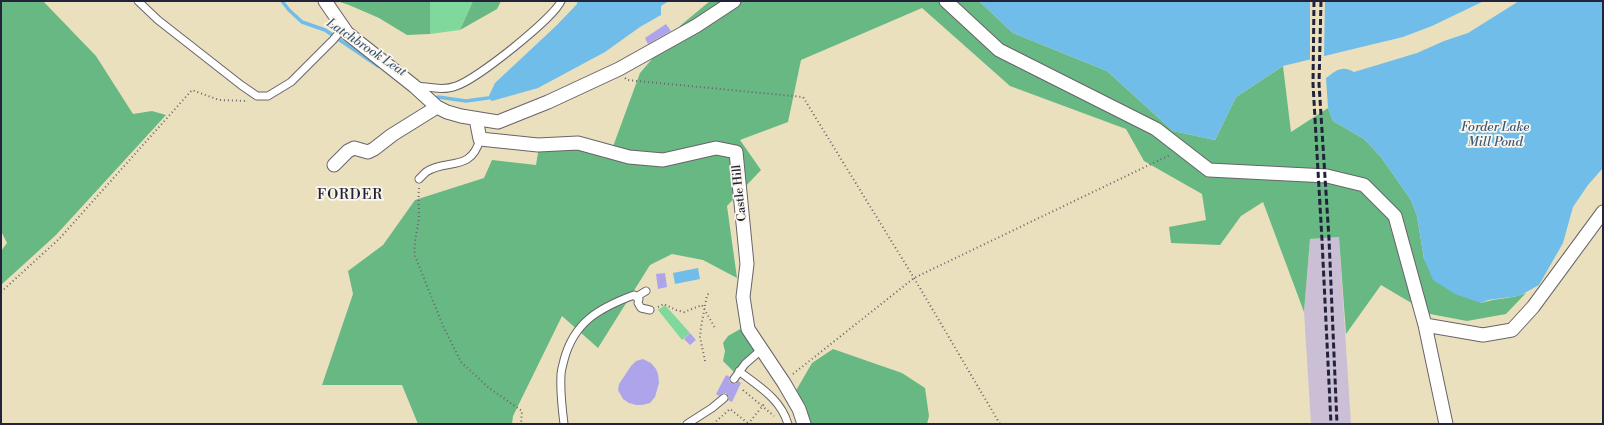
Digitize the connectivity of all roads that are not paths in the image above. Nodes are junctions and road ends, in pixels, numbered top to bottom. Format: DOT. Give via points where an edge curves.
graph roads {
  1 [pos="138,1"];
  2 [pos="325,1"];
  3 [pos="561,1"];
  4 [pos="734,1"];
  5 [pos="946,1"];
  6 [pos="338,34"];
  7 [pos="414,86"];
  8 [pos="437,107"];
  9 [pos="476,119"];
  10 [pos="480,139"];
  11 [pos="334,166"];
  12 [pos="419,179"];
  13 [pos="1603,212"];
  14 [pos="646,291"];
  15 [pos="636,297"];
  16 [pos="650,310"];
  17 [pos="1425,326"];
  18 [pos="761,350"];
  19 [pos="739,371"];
  20 [pos="734,379"];
  21 [pos="724,398"];
  22 [pos="564,424"];
  23 [pos="687,424"];
  24 [pos="788,424"];
  25 [pos="804,424"];
  26 [pos="1446,424"];
  1 -- 6 [label="lane" via="257,96 268,96 292,82"];
  2 -- 6 [label="street"];
  3 -- 7 [label="lane" via="547,18 480,73 456,86"];
  4 -- 9 [label="street" via="696,26 619,69 548,102 498,122"];
  5 -- 17 [label="street" via="1000,50 1156,129 1209,170 1327,176 1364,185 1395,216"];
  6 -- 7 [label="street" via="347,33"];
  7 -- 8 [label="street"];
  8 -- 9 [label="street"];
  8 -- 11 [label="street" via="368,152 354,148 348,151"];
  9 -- 10 [label="street"];
  10 -- 12 [label="lane" via="477,148 467,160 427,171"];
  10 -- 18 [label="street, Castle Hill" via="538,145 578,143 629,157 663,160 716,148 736,152 747,264 743,297 748,329"];
  13 -- 17 [label="street" via="1533,307 1512,330 1483,335"];
  14 -- 15 [label="lane"];
  15 -- 16 [label="lane" via="641,308"];
  15 -- 22 [label="lane" via="634,295 617,302 591,316 574,333 560,374"];
  17 -- 26 [label="street"];
  18 -- 19 [label="lane"];
  18 -- 25 [label="street, Castle Hill" via="788,378"];
  19 -- 20 [label="lane"];
  19 -- 24 [label="lane" via="778,403"];
  21 -- 23 [label="lane"];
}
